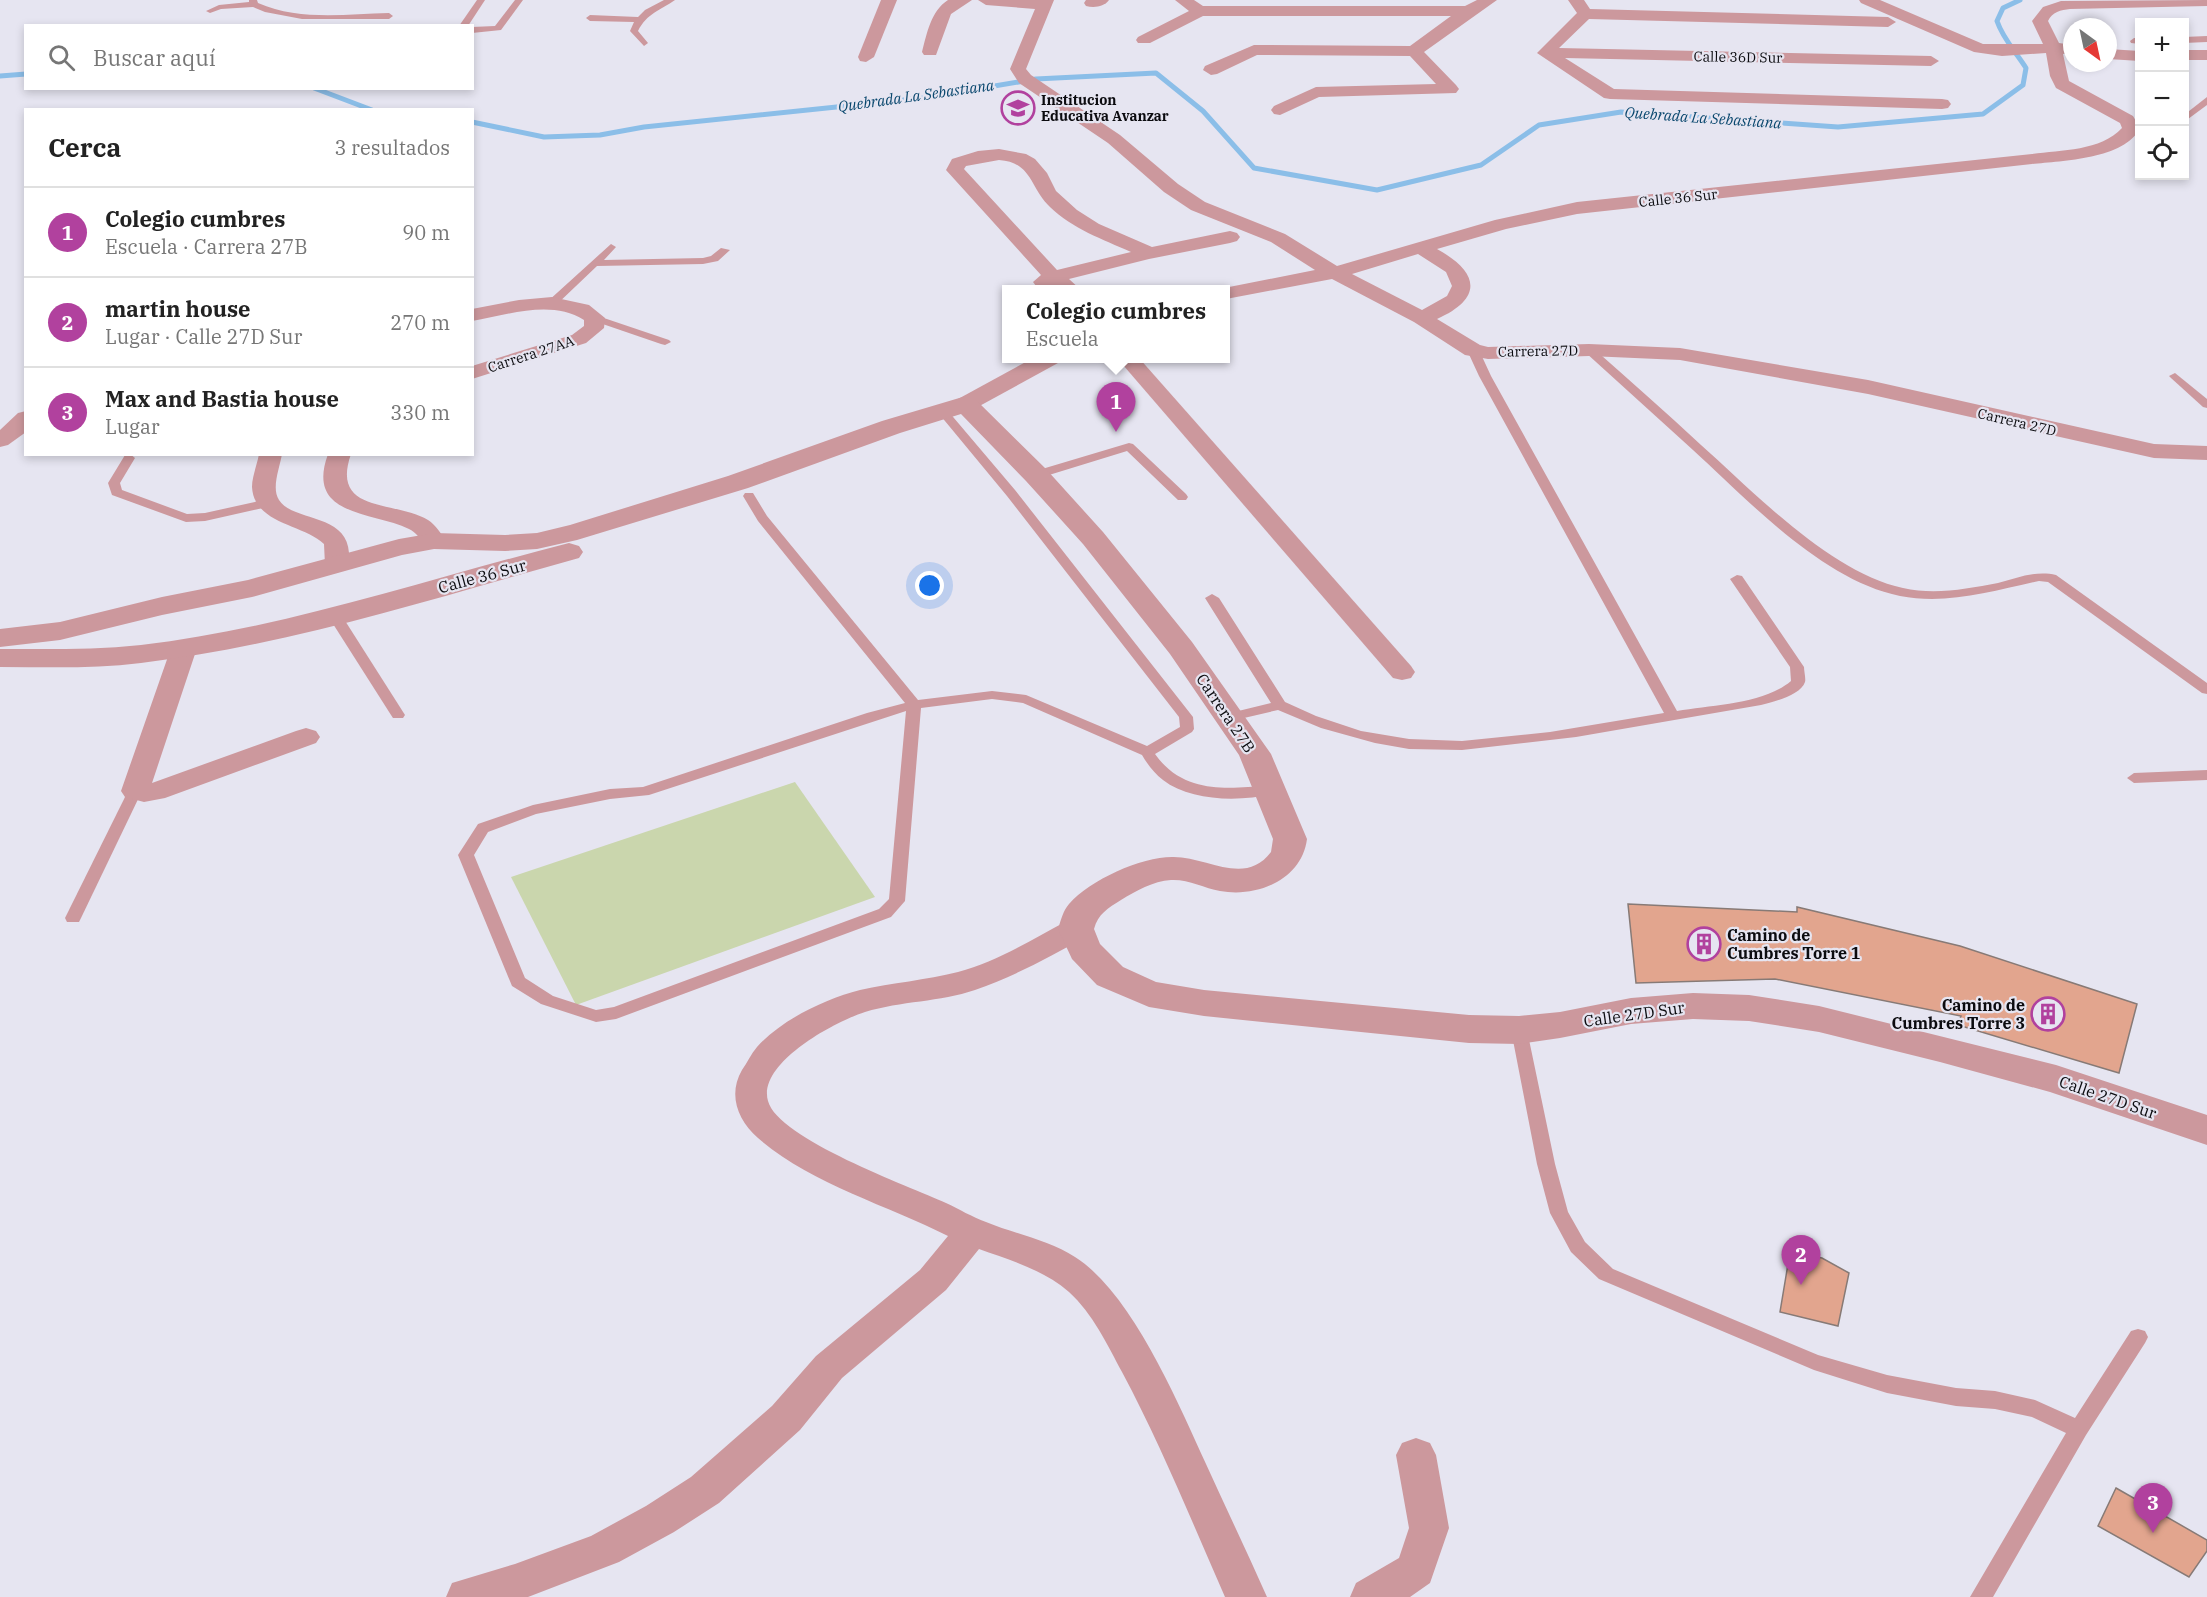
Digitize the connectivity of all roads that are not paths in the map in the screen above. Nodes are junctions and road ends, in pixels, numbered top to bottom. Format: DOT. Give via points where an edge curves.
graph roads {
  1 [pos="481,0"];
  2 [pos="519,0"];
  3 [pos="671,0"];
  4 [pos="890,0"];
  5 [pos="986,0"];
  6 [pos="1183,0"];
  7 [pos="1489,0"];
  8 [pos="1867,0"];
  9 [pos="957,1"];
  10 [pos="2207,1"];
  11 [pos="253,2"];
  12 [pos="1045,2"];
  13 [pos="1580,7"];
  14 [pos="210,11"];
  15 [pos="1200,11"];
  16 [pos="1468,11"];
  17 [pos="389,16"];
  18 [pos="590,18"];
  19 [pos="638,20"];
  20 [pos="1888,22"];
  21 [pos="464,24"];
  22 [pos="474,30"];
  23 [pos="2207,39"];
  24 [pos="1144,40"];
  25 [pos="2189,40"];
  26 [pos="644,44"];
  27 [pos="2047,47"];
  28 [pos="2135,47"];
  29 [pos="2063,48"];
  30 [pos="1414,51"];
  31 [pos="930,52"];
  32 [pos="2117,52"];
  33 [pos="1545,53"];
  34 [pos="2189,55"];
  35 [pos="2207,55"];
  36 [pos="866,57"];
  37 [pos="1931,62"];
  38 [pos="1211,70"];
  39 [pos="2207,100"];
  40 [pos="1942,104"];
  41 [pos="1280,110"];
  42 [pos="2189,116"];
  43 [pos="1230,237"];
  44 [pos="611,246"];
  45 [pos="1421,248"];
  46 [pos="725,250"];
  47 [pos="1149,253"];
  48 [pos="594,263"];
  49 [pos="1336,272"];
  50 [pos="1048,283"];
  51 [pos="1230,292"];
  52 [pos="551,304"];
  53 [pos="474,315"];
  54 [pos="596,318"];
  55 [pos="1421,318"];
  56 [pos="664,342"];
  57 [pos="1473,350"];
  58 [pos="1589,350"];
  59 [pos="1040,363"];
  60 [pos="1131,363"];
  61 [pos="474,372"];
  62 [pos="2175,376"];
  63 [pos="2207,405"];
  64 [pos="955,408"];
  65 [pos="24,420"];
  66 [pos="0,440"];
  67 [pos="2207,453"];
  68 [pos="270,456"];
  69 [pos="339,456"];
  70 [pos="129,458"];
  71 [pos="1036,474"];
  72 [pos="749,496"];
  73 [pos="1182,497"];
  74 [pos="268,503"];
  75 [pos="434,541"];
  76 [pos="337,565"];
  77 [pos="1737,579"];
  78 [pos="1212,598"];
  79 [pos="382,603"];
  80 [pos="162,606"];
  81 [pos="335,616"];
  82 [pos="0,638"];
  83 [pos="184,648"];
  84 [pos="0,658"];
  85 [pos="1402,672"];
  86 [pos="2207,690"];
  87 [pos="914,705"];
  88 [pos="1280,705"];
  89 [pos="398,714"];
  90 [pos="1673,716"];
  91 [pos="1231,717"];
  92 [pos="306,736"];
  93 [pos="1147,752"];
  94 [pos="2207,775"];
  95 [pos="2133,778"];
  96 [pos="1271,790"];
  97 [pos="135,791"];
  98 [pos="74,918"];
  99 [pos="1076,929"];
  100 [pos="1519,1030"];
  101 [pos="2207,1130"];
  102 [pos="972,1232"];
  103 [pos="2138,1337"];
  104 [pos="2079,1429"];
  105 [pos="1416,1455"];
  106 [pos="515,1590"];
  107 [pos="467,1597"];
  108 [pos="1246,1597"];
  109 [pos="1371,1597"];
  110 [pos="1981,1597"];
  1 -- 21 [label="lane"];
  2 -- 22 [label="lane" via="498,28"];
  3 -- 19 [label="lane"];
  4 -- 36 [label="street"];
  5 -- 12 [label="street"];
  6 -- 15 [label="street"];
  7 -- 16 [label="street"];
  8 -- 27 [label="street" via="1969,46 1991,51"];
  9 -- 31 [label="street" via="945,9"];
  10 -- 27 [label="street" via="2052,7 2042,13 2040,21"];
  11 -- 14 [label="lane"];
  11 -- 17 [label="lane" via="269,13"];
  12 -- 49 [label="street, Carrera 27D" via="1018,69 1024,79 1114,139 1198,206 1278,238"];
  13 -- 20 [label="street"];
  13 -- 33 [label="street"];
  15 -- 16 [label="street"];
  15 -- 24 [label="street"];
  16 -- 30 [label="street"];
  18 -- 19 [label="lane"];
  19 -- 26 [label="lane" via="634,31"];
  23 -- 25 [label="lane"];
  27 -- 29 [label="street"];
  27 -- 45 [label="street, Calle 36 Sur" via="2057,62 2062,84 2127,120 2131,129 2126,137 2103,147 2032,159 1577,208 1536,215"];
  28 -- 32 [label="street"];
  30 -- 38 [label="street" via="1254,50"];
  30 -- 41 [label="street" via="1450,89 1316,92"];
  33 -- 37 [label="street, Calle 36D Sur"];
  33 -- 40 [label="street" via="1610,94"];
  34 -- 35 [label="street"];
  39 -- 42 [label="lane"];
  43 -- 47 [label="street"];
  44 -- 48 [label="lane"];
  45 -- 49 [label="street, Calle 36 Sur"];
  45 -- 55 [label="street" via="1452,267 1461,289 1445,308"];
  46 -- 48 [label="lane" via="704,261"];
  47 -- 50 [label="street"];
  47 -- 50 [label="street" via="1095,231 1071,216 1044,189 1035,169 1020,159 991,154 958,163 956,170"];
  48 -- 52 [label="lane"];
  49 -- 51 [label="street, Calle 36 Sur"];
  49 -- 55 [label="street, Carrera 27D"];
  52 -- 53 [label="street"];
  52 -- 54 [label="street" via="577,307"];
  54 -- 56 [label="lane"];
  54 -- 61 [label="street, Carrera 27AA" via="594,328 579,339"];
  55 -- 57 [label="street, Carrera 27D"];
  57 -- 58 [label="street, Carrera 27D"];
  57 -- 90 [label="lane"];
  58 -- 67 [label="street, Carrera 27D" via="1680,354 1760,367 2154,451"];
  58 -- 86 [label="lane" via="1778,519 1861,579 1900,592 1948,596 2039,577 2051,578"];
  59 -- 64 [label="street, Calle 36 Sur"];
  60 -- 85 [label="street"];
  62 -- 63 [label="lane"];
  64 -- 71 [label="street, Carrera 27B"];
  64 -- 72 [label="street, Calle 36 Sur" via="904,436"];
  64 -- 75 [label="street, Calle 36 Sur" via="577,532 537,541"];
  64 -- 93 [label="lane" via="1011,493 1186,717 1187,729"];
  65 -- 66 [label="street"];
  68 -- 74 [label="street" via="264,488"];
  69 -- 75 [label="street" via="334,479 344,500 419,525"];
  70 -- 74 [label="lane" via="114,483 116,492 186,518"];
  71 -- 73 [label="lane" via="1128,447"];
  71 -- 91 [label="street, Carrera 27B" via="1139,594"];
  72 -- 79 [label="street, Calle 36 Sur" via="608,542"];
  72 -- 87 [label="lane" via="762,518"];
  74 -- 76 [label="street" via="279,512 325,532 336,542"];
  75 -- 76 [label="street, Calle 36 Sur"];
  75 -- 79 [label="street" via="427,566"];
  76 -- 80 [label="street, Calle 36 Sur" via="252,588"];
  77 -- 90 [label="lane" via="1797,667 1797,682 1785,693 1761,701"];
  78 -- 88 [label="lane"];
  79 -- 81 [label="street, Calle 36 Sur"];
  80 -- 82 [label="street, Calle 36 Sur" via="60,631"];
  80 -- 83 [label="street" via="142,629 160,642"];
  81 -- 83 [label="street, Calle 36 Sur"];
  81 -- 89 [label="lane"];
  83 -- 84 [label="street, Calle 36 Sur" via="97,658"];
  83 -- 97 [label="street"];
  87 -- 87 [label="lane" via="644,792 610,794 533,810 483,828 466,855 518,982 547,1000 596,1016 616,1013 885,913 897,901"];
  87 -- 93 [label="lane" via="992,695 1026,699"];
  88 -- 90 [label="lane" via="1363,737 1410,744 1517,741"];
  88 -- 91 [label="lane"];
  91 -- 96 [label="street, Carrera 27B" via="1255,753"];
  92 -- 97 [label="street" via="155,792"];
  93 -- 96 [label="lane" via="1154,765 1185,787 1237,795"];
  94 -- 95 [label="lane"];
  96 -- 99 [label="street, Carrera 27B" via="1290,839 1288,854 1279,866 1265,875 1243,880 1221,880 1172,868 1146,873 1096,899 1081,913"];
  97 -- 98 [label="lane"];
  99 -- 100 [label="street, Calle 27D Sur" via="1085,950 1110,976 1149,994 1457,1028"];
  99 -- 102 [label="street" via="1014,963 964,982 859,1002 822,1017 768,1056 751,1084 752,1104 768,1128 797,1149"];
  100 -- 101 [label="street, Calle 27D Sur" via="1631,1011 1693,1006 1749,1008 1819,1019 1940,1048 2056,1079"];
  100 -- 104 [label="lane" via="1560,1213 1578,1247 1606,1274 1814,1362 1887,1384 2035,1409"];
  102 -- 106 [label="street" via="933,1280 829,1367 786,1418 705,1490 605,1549"];
  102 -- 108 [label="street" via="1061,1266 1098,1299 1160,1406"];
  103 -- 104 [label="lane"];
  104 -- 110 [label="lane"];
  105 -- 109 [label="street" via="1429,1528 1416,1570"];
  106 -- 107 [label="street"];
}
